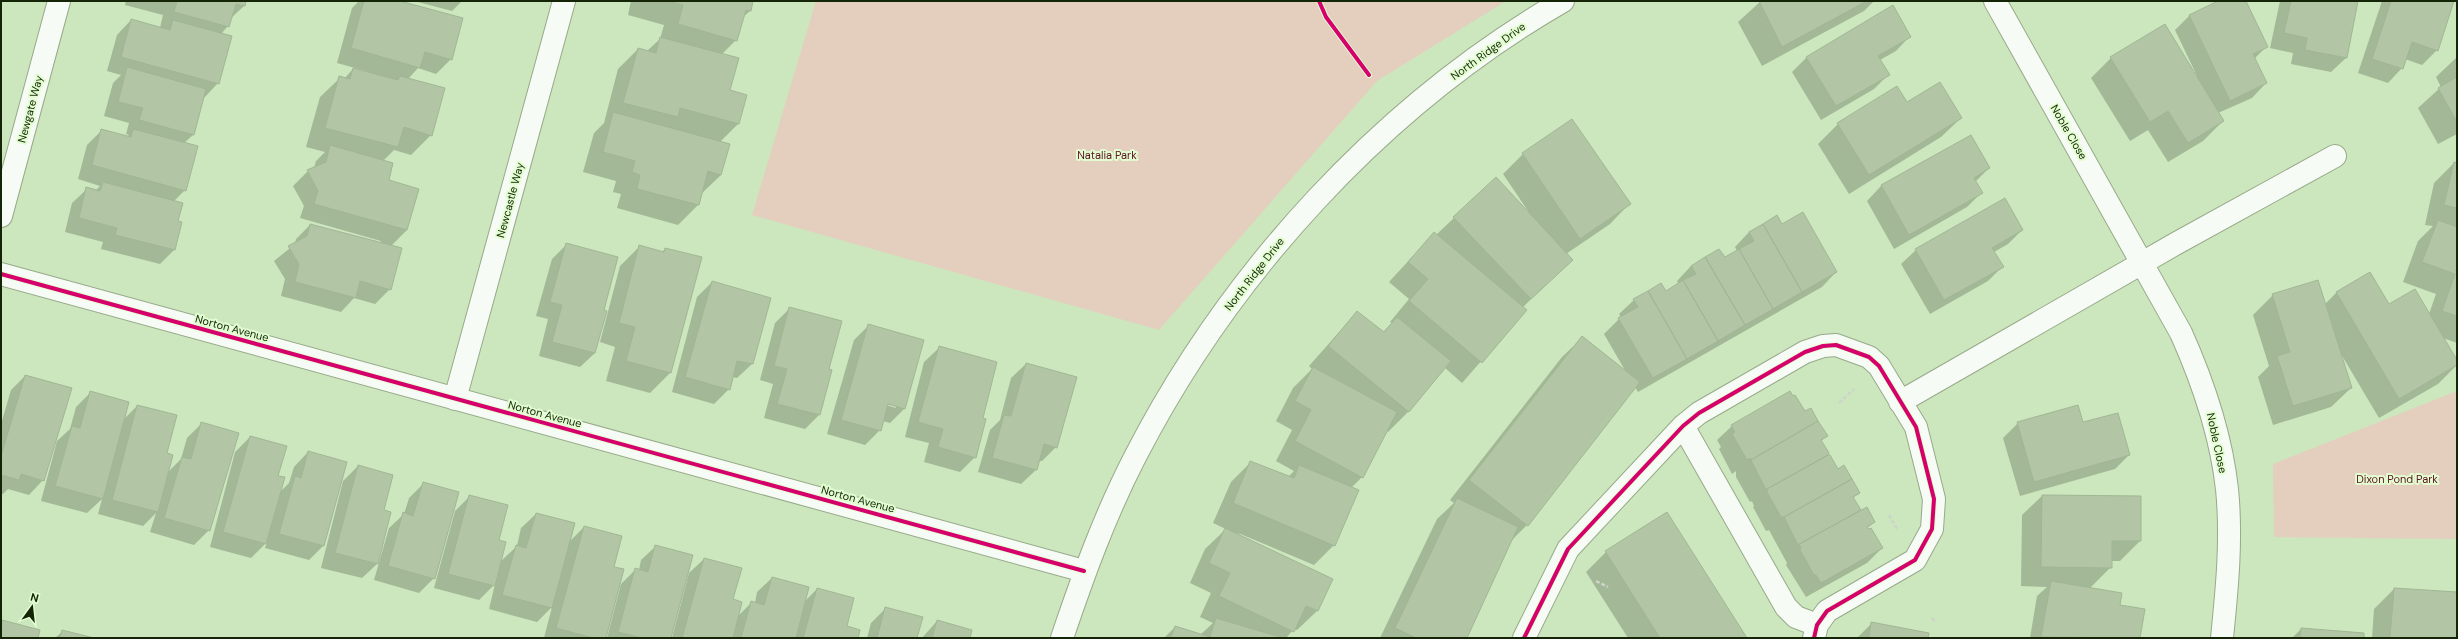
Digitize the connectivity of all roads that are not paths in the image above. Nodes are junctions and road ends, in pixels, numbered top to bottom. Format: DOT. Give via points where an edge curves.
graph roads {
  1 [pos="59,1"];
  2 [pos="564,1"];
  3 [pos="1563,1"];
  4 [pos="1995,1"];
  5 [pos="2334,156"];
  6 [pos="1,216"];
  7 [pos="2143,262"];
  8 [pos="1,274"];
  9 [pos="455,399"];
  10 [pos="1900,402"];
  11 [pos="1683,426"];
  12 [pos="1084,571"];
  13 [pos="1815,631"];
  14 [pos="1062,638"];
  15 [pos="1524,638"];
  16 [pos="2222,638"];
  1 -- 6 [label="street, Newgate Way"];
  2 -- 9 [label="street, Newcastle Way"];
  3 -- 12 [label="street, North Ridge Drive" via="1489,48 1404,116 1361,154 1285,235 1226,308 1172,392 1134,458"];
  4 -- 7 [label="street, Noble Close"];
  5 -- 7 [label="street"];
  7 -- 10 [label="street"];
  7 -- 16 [label="street, Noble Close" via="2193,358 2214,420 2221,453 2227,490 2228,533"];
  8 -- 9 [label="street, Norton Avenue"];
  9 -- 12 [label="street, Norton Avenue"];
  10 -- 11 [label="street" via="1881,370 1869,356 1836,345 1823,346 1805,352 1699,413"];
  10 -- 13 [label="street" via="1916,427 1934,500 1932,529 1916,560 1827,611"];
  11 -- 13 [label="street" via="1786,607"];
  11 -- 15 [label="street" via="1568,549"];
  12 -- 14 [label="street, North Ridge Drive"];
}
